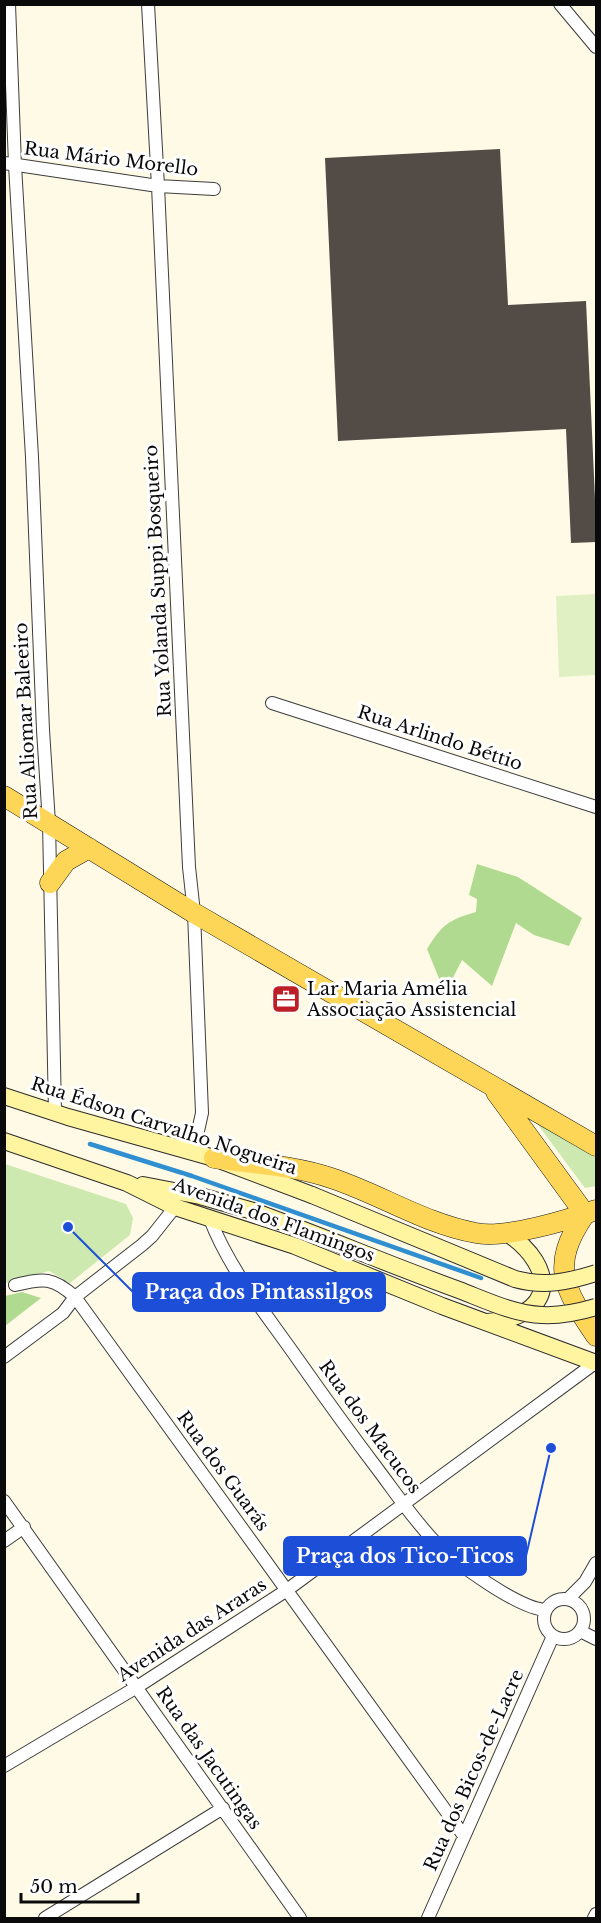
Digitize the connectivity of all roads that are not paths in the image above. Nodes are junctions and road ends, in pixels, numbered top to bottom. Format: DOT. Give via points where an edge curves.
graph roads {
  1 [pos="9,4"];
  2 [pos="148,4"];
  3 [pos="560,4"];
  4 [pos="597,47"];
  5 [pos="10,164"];
  6 [pos="158,186"];
  7 [pos="214,189"];
  8 [pos="272,703"];
  9 [pos="4,796"];
  10 [pos="597,807"];
  11 [pos="49,823"];
  12 [pos="89,848"];
  13 [pos="50,883"];
  14 [pos="194,913"];
  15 [pos="487,1081"];
  16 [pos="4,1096"];
  17 [pos="55,1112"];
  18 [pos="4,1141"];
  19 [pos="597,1146"];
  20 [pos="181,1148"];
  21 [pos="214,1158"];
  22 [pos="127,1183"];
  23 [pos="175,1207"];
  24 [pos="591,1212"];
  25 [pos="210,1219"];
  26 [pos="507,1233"];
  27 [pos="597,1273"];
  28 [pos="15,1285"];
  29 [pos="75,1298"];
  30 [pos="597,1307"];
  31 [pos="485,1322"];
  32 [pos="597,1336"];
  33 [pos="4,1357"];
  34 [pos="596,1363"];
  35 [pos="4,1501"];
  36 [pos="403,1503"];
  37 [pos="24,1527"];
  38 [pos="4,1541"];
  39 [pos="597,1563"];
  40 [pos="287,1590"];
  41 [pos="567,1599"];
  42 [pos="546,1610"];
  43 [pos="579,1631"];
  44 [pos="553,1636"];
  45 [pos="597,1639"];
  46 [pos="137,1687"];
  47 [pos="4,1766"];
  48 [pos="223,1808"];
  49 [pos="464,1836"];
  50 [pos="597,1914"];
  51 [pos="45,1918"];
  52 [pos="300,1918"];
  53 [pos="428,1918"];
  54 [pos="594,1918"];
  1 -- 5 [label="street, Rua Aliomar Baleeiro"];
  2 -- 6 [label="street, Rua Yolanda Suppi Bosqueiro"];
  3 -- 4 [label="street"];
  5 -- 6 [label="street, Rua Mário Morello"];
  5 -- 11 [label="street, Rua Aliomar Baleeiro" via="32,457"];
  6 -- 7 [label="street, Rua Mário Morello"];
  6 -- 14 [label="street, Rua Yolanda Suppi Bosqueiro"];
  8 -- 10 [label="street, Rua Arlindo Béttio"];
  9 -- 11 [label="main road"];
  11 -- 12 [label="main road"];
  11 -- 13 [label="street, Rua Aliomar Baleeiro"];
  12 -- 13 [label="main road" via="66,861"];
  12 -- 14 [label="main road"];
  13 -- 17 [label="street, Rua Aliomar Baleeiro"];
  14 -- 15 [label="main road"];
  14 -- 20 [label="street, Rua Yolanda Suppi Bosqueiro" via="202,1113 194,1138"];
  15 -- 19 [label="main road"];
  15 -- 24 [label="main road"];
  16 -- 17 [label="main road, Rua Édson Carvalho Nogueira"];
  17 -- 20 [label="main road, Rua Édson Carvalho Nogueira"];
  18 -- 22 [label="main road, Avenida dos Flamingos"];
  20 -- 21 [label="main road, Rua Édson Carvalho Nogueira"];
  21 -- 26 [label="main road" via="306,1171 477,1234"];
  21 -- 27 [label="main road, Rua Édson Carvalho Nogueira, bridge" via="515,1279 553,1284"];
  22 -- 23 [label="main road, Avenida dos Flamingos"];
  22 -- 30 [label="main road, bridge" via="200,1196 253,1211 517,1311 540,1316"];
  23 -- 25 [label="main road, Avenida dos Flamingos"];
  23 -- 29 [label="street" via="142,1245"];
  24 -- 26 [label="main road"];
  24 -- 32 [label="main road" via="565,1249 564,1270 571,1295"];
  25 -- 31 [label="main road, Avenida dos Flamingos" via="295,1246"];
  25 -- 36 [label="street, Rua dos Macucos" via="244,1283"];
  26 -- 31 [label="main road" via="522,1243 536,1261 543,1280 542,1290 529,1310 512,1319"];
  28 -- 29 [label="street, Rua dos Guarás" via="52,1281"];
  29 -- 33 [label="street" via="63,1313"];
  29 -- 40 [label="street, Rua dos Guarás"];
  31 -- 34 [label="main road, Avenida dos Flamingos"];
  34 -- 36 [label="street, Avenida das Araras"];
  35 -- 37 [label="street, Rua das Jacutingas"];
  36 -- 40 [label="street, Avenida das Araras"];
  36 -- 42 [label="street, Rua dos Macucos" via="455,1560 531,1608"];
  37 -- 38 [label="street"];
  37 -- 46 [label="street, Rua das Jacutingas"];
  39 -- 41 [label="street"];
  40 -- 46 [label="street, Avenida das Araras"];
  40 -- 49 [label="street, Rua dos Guarás"];
  41 -- 42 [label="street" via="555,1601"];
  41 -- 43 [label="street" via="583,1612"];
  42 -- 44 [label="street" via="544,1622"];
  43 -- 44 [label="street" via="570,1638"];
  43 -- 45 [label="street"];
  44 -- 49 [label="street, Rua dos Bicos-de-Lacre"];
  46 -- 47 [label="street, Avenida das Araras"];
  46 -- 48 [label="street, Rua das Jacutingas"];
  48 -- 51 [label="street"];
  48 -- 52 [label="street, Rua das Jacutingas"];
  49 -- 53 [label="street, Rua dos Bicos-de-Lacre"];
  50 -- 54 [label="street"];
}
